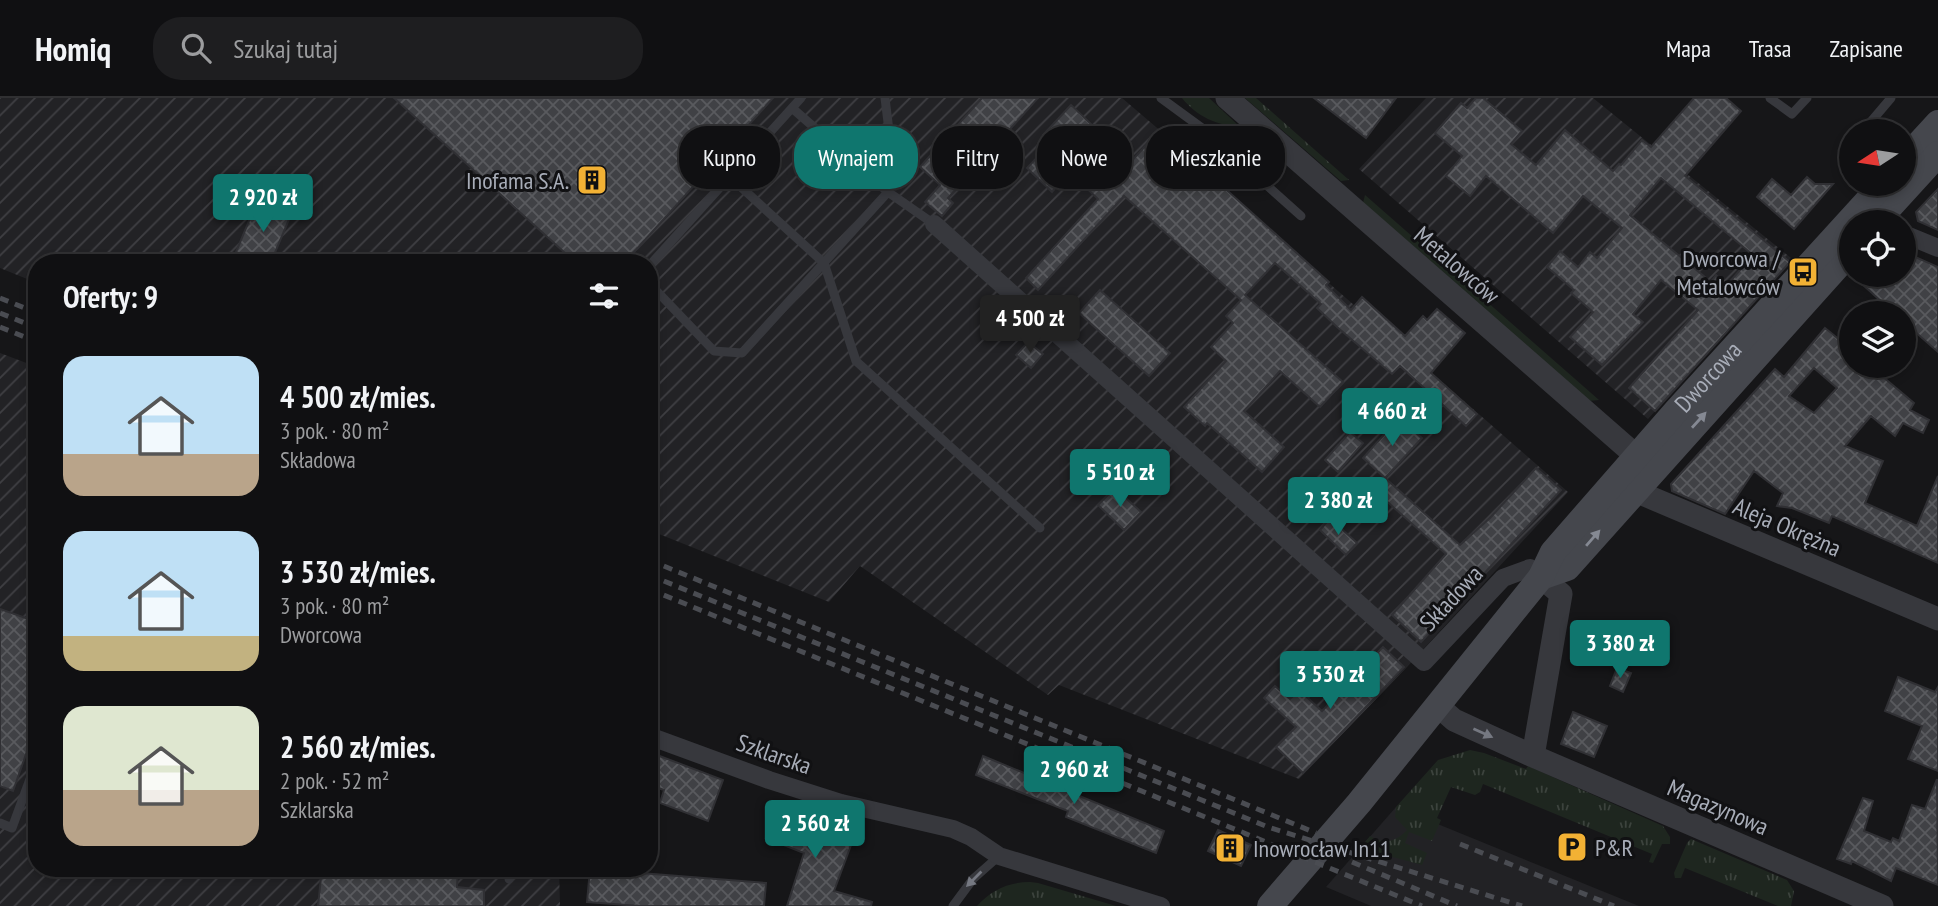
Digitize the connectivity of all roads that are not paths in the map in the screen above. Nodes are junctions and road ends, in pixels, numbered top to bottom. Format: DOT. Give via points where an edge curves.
graph roads {
  1 [pos="802,98"];
  2 [pos="885,98"];
  3 [pos="1161,98"];
  4 [pos="1227,98"];
  5 [pos="1770,98"];
  6 [pos="1807,98"];
  7 [pos="1891,98"];
  8 [pos="792,108"];
  9 [pos="1873,119"];
  10 [pos="1938,123"];
  11 [pos="776,126"];
  12 [pos="1916,147"];
  13 [pos="1938,154"];
  14 [pos="719,189"];
  15 [pos="743,189"];
  16 [pos="888,192"];
  17 [pos="1882,210"];
  18 [pos="1301,216"];
  19 [pos="934,224"];
  20 [pos="1916,239"];
  21 [pos="1938,248"];
  22 [pos="1839,255"];
  23 [pos="658,256"];
  24 [pos="824,263"];
  25 [pos="1839,263"];
  26 [pos="658,293"];
  27 [pos="1637,472"];
  28 [pos="1040,527"];
  29 [pos="1541,577"];
  30 [pos="1938,620"];
  31 [pos="1437,705"];
  32 [pos="658,739"];
  33 [pos="1533,756"];
  34 [pos="28,784"];
  35 [pos="0,823"];
  36 [pos="999,856"];
  37 [pos="1275,900"];
  38 [pos="953,906"];
  39 [pos="1161,906"];
  40 [pos="1882,906"];
  1 -- 8 [label="lane"];
  2 -- 16 [label="lane" via="892,156"];
  3 -- 18 [label="lane" via="1206,131"];
  4 -- 27 [label="street, Metalowców"];
  5 -- 6 [label="lane" via="1792,114"];
  7 -- 9 [label="lane"];
  8 -- 11 [label="lane"];
  8 -- 16 [label="lane"];
  10 -- 12 [label="main road"];
  13 -- 17 [label="main road, Dworcowa"];
  14 -- 23 [label="lane"];
  15 -- 24 [label="lane"];
  16 -- 19 [label="lane"];
  16 -- 24 [label="lane"];
  19 -- 29 [label="street, Składowa" via="1424,662 1503,578 1530,568"];
  20 -- 21 [label="street"];
  22 -- 27 [label="main road, Dworcowa"];
  24 -- 26 [label="lane" via="742,353 714,352"];
  24 -- 28 [label="lane" via="856,361"];
  27 -- 25 [label="main road, Dworcowa, one-way"];
  27 -- 29 [label="main road, Dworcowa" via="1567,568"];
  27 -- 30 [label="street, Aleja Okrężna" via="1647,496"];
  29 -- 31 [label="main road, Dworcowa"];
  29 -- 33 [label="street" via="1560,594"];
  31 -- 33 [label="street, Magazynowa, one-way" via="1454,720"];
  31 -- 37 [label="main road, Dworcowa"];
  32 -- 36 [label="street, Szklarska" via="841,803 953,829"];
  33 -- 40 [label="street, Magazynowa"];
  34 -- 35 [label="lane" via="12,828"];
  36 -- 38 [label="lane, one-way" via="973,878"];
  36 -- 39 [label="street, Szklarska"];
}
